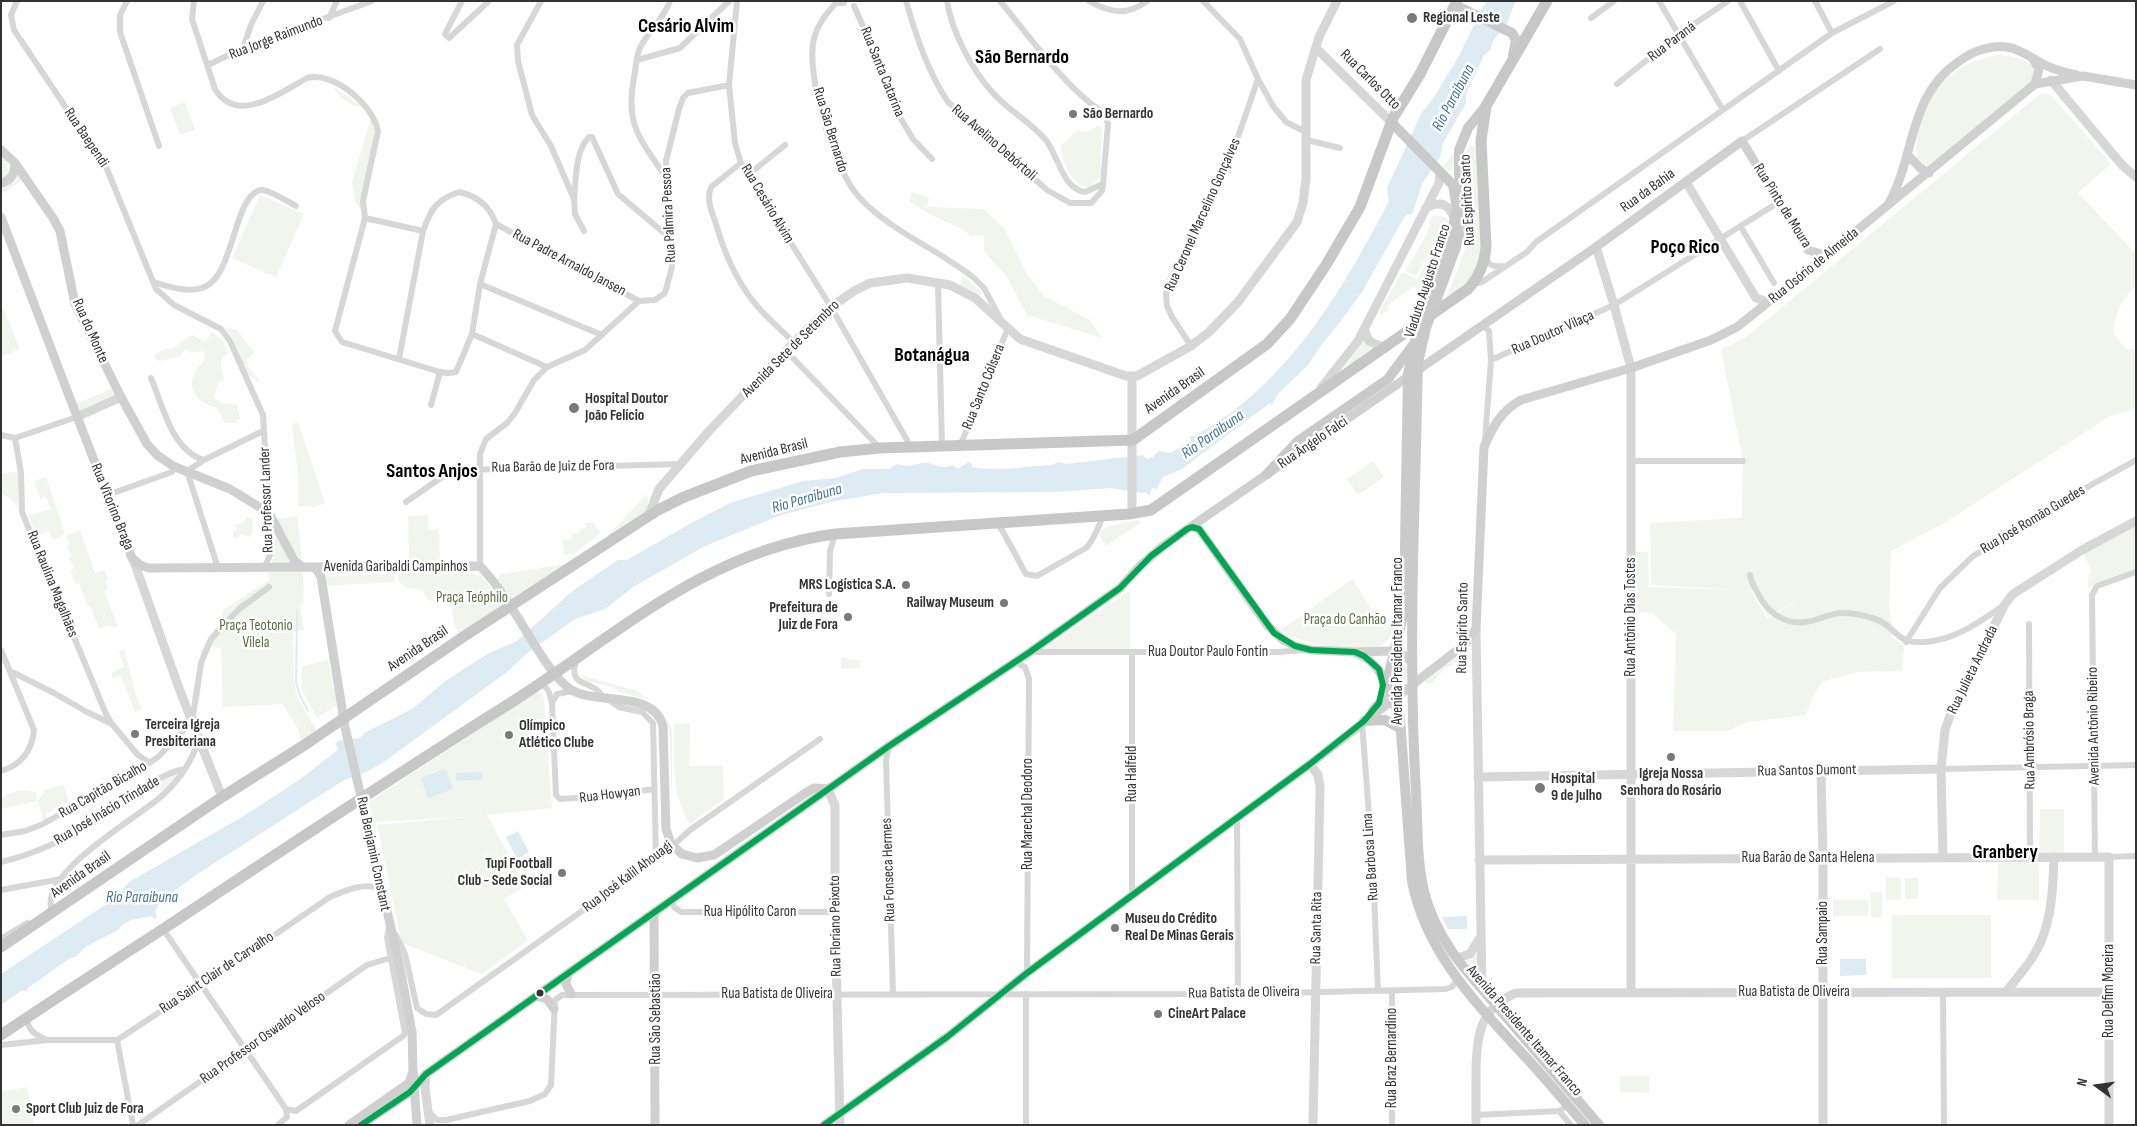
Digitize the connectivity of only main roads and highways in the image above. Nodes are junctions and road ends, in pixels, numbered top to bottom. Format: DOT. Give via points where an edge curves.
graph roads {
  1 [pos="1547,1"];
  2 [pos="1456,4"];
  3 [pos="2034,60"];
  4 [pos="1508,66"];
  5 [pos="2083,76"];
  6 [pos="2051,80"];
  7 [pos="2136,85"];
  8 [pos="2032,87"];
  9 [pos="1486,106"];
  10 [pos="1391,122"];
  11 [pos="1742,141"];
  12 [pos="3,152"];
  13 [pos="1907,154"];
  14 [pos="15,163"];
  15 [pos="1438,169"];
  16 [pos="1929,172"];
  17 [pos="1,183"];
  18 [pos="1887,207"];
  19 [pos="1,217"];
  20 [pos="1452,245"];
  21 [pos="1808,250"];
  22 [pos="1832,251"];
  23 [pos="1802,275"];
  24 [pos="1470,287"];
  25 [pos="1413,346"];
  26 [pos="1435,358"];
  27 [pos="1484,447"];
  28 [pos="1267,474"];
  29 [pos="1410,486"];
  30 [pos="1192,527"];
  31 [pos="307,567"];
  32 [pos="330,567"];
  33 [pos="148,568"];
  34 [pos="322,585"];
  35 [pos="511,609"];
  36 [pos="1394,651"];
  37 [pos="1355,652"];
  38 [pos="1412,662"];
  39 [pos="554,675"];
  40 [pos="1413,684"];
  41 [pos="1393,700"];
  42 [pos="1363,722"];
  43 [pos="345,723"];
  44 [pos="1400,728"];
  45 [pos="828,789"];
  46 [pos="361,797"];
  47 [pos="654,913"];
  48 [pos="1,947"];
  49 [pos="568,973"];
  50 [pos="570,994"];
  51 [pos="536,996"];
  52 [pos="554,1005"];
  53 [pos="1,1035"];
  54 [pos="413,1071"];
  55 [pos="349,1125"];
  56 [pos="361,1125"];
  57 [pos="417,1125"];
  58 [pos="655,1125"];
  59 [pos="824,1125"];
  60 [pos="1585,1125"];
  61 [pos="1599,1125"];
  1 -- 4 [label="highway"];
  2 -- 4 [label="main road" via="1516,37"];
  2 -- 10 [label="highway, Avenida Brasil"];
  3 -- 5 [label="main road"];
  3 -- 6 [label="main road"];
  3 -- 8 [label="main road" via="2039,74"];
  3 -- 13 [label="main road" via="2018,49 1996,47 1958,61 1926,96"];
  4 -- 9 [label="highway"];
  5 -- 6 [label="main road, Rua Osório de Almeida"];
  5 -- 7 [label="main road, Rua Osório de Almeida"];
  6 -- 8 [label="main road, Rua Osório de Almeida"];
  8 -- 16 [label="main road, Rua Osório de Almeida"];
  9 -- 20 [label="main road, Viaduto Augusto Franco" via="1468,128 1460,146 1459,173 1464,215"];
  9 -- 24 [label="highway, Rua Espírito Santo" via="1480,141 1486,253"];
  10 -- 15 [label="main road, Rua Carlos Otto"];
  10 -- 35 [label="highway, Avenida Brasil" via="1362,202 1290,319 1259,350 1133,440 880,448 840,452 751,471 684,497 648,517"];
  11 -- 21 [label="main road, Rua Pinto de Moura"];
  11 -- 26 [label="main road, Rua da Bahia"];
  12 -- 14 [label="main road, Rua do Monte"];
  13 -- 16 [label="main road" via="1920,168"];
  13 -- 18 [label="main road"];
  14 -- 17 [label="main road" via="10,179"];
  14 -- 31 [label="main road, Rua do Monte" via="54,218 60,231 75,304 147,444 173,466 230,489 269,513 294,560"];
  15 -- 20 [label="main road, Viaduto Augusto Franco" via="1450,181 1455,192 1457,209"];
  16 -- 18 [label="main road, Rua Osório de Almeida"];
  18 -- 22 [label="main road, Rua Osório de Almeida"];
  19 -- 33 [label="main road, Rua Vitorino Braga" via="132,558"];
  20 -- 25 [label="main road, Viaduto Augusto Franco, bridge" via="1422,315"];
  20 -- 29 [label="main road, Viaduto Augusto Franco, bridge" via="1418,362"];
  21 -- 22 [label="main road, Rua Pinto de Moura" via="1821,254"];
  21 -- 23 [label="main road" via="1808,263"];
  22 -- 23 [label="main road, Rua Osório de Almeida"];
  23 -- 27 [label="main road, Rua Osório de Almeida" via="1742,323 1711,340 1631,368 1521,400 1503,412"];
  24 -- 39 [label="highway, Rua da Bahia" via="1151,510 803,538 737,560 683,588 628,621"];
  25 -- 28 [label="main road" via="1388,379 1298,441"];
  25 -- 29 [label="main road, Viaduto Augusto Franco, bridge" via="1408,374"];
  26 -- 28 [label="main road, Rua Ângelo Falci"];
  27 -- 40 [label="main road, Rua Espírito Santo" via="1476,629 1465,644"];
  28 -- 30 [label="main road, Rua Ângelo Falci"];
  29 -- 36 [label="main road, Avenida Presidente Itamar Franco" via="1404,612"];
  29 -- 38 [label="main road, Avenida Presidente Itamar Franco"];
  30 -- 37 [label="main road, Rua Doutor Paulo Fontin" via="1199,529 1274,633 1295,646 1311,650"];
  30 -- 45 [label="main road, Rua Ângelo Falci" via="1163,546 1120,588"];
  31 -- 32 [label="main road, Avenida Garibaldi Campinhos"];
  31 -- 33 [label="main road, Avenida Garibaldi Campinhos"];
  31 -- 34 [label="main road, Avenida Garibaldi Campinhos" via="320,574"];
  32 -- 34 [label="main road"];
  32 -- 35 [label="main road, Avenida Garibaldi Campinhos" via="480,566"];
  34 -- 43 [label="main road"];
  35 -- 39 [label="main road"];
  35 -- 43 [label="highway, Avenida Brasil" via="360,706"];
  36 -- 37 [label="main road, Rua Doutor Paulo Fontin"];
  36 -- 38 [label="main road"];
  36 -- 41 [label="main road, Avenida Presidente Itamar Franco" via="1389,673"];
  37 -- 42 [label="main road" via="1368,659 1382,674 1381,700"];
  38 -- 40 [label="main road, Avenida Presidente Itamar Franco"];
  39 -- 45 [label="main road, bridge" via="573,691 646,706 659,716 663,726 666,829 671,844 682,854 701,858 714,855 807,792 814,788"];
  39 -- 46 [label="highway"];
  40 -- 41 [label="main road"];
  40 -- 61 [label="main road, Avenida Presidente Itamar Franco" via="1412,726 1421,874 1427,902 1456,958"];
  41 -- 42 [label="main road"];
  41 -- 44 [label="main road, Avenida Presidente Itamar Franco"];
  42 -- 44 [label="main road" via="1385,720"];
  42 -- 59 [label="main road" via="1027,973 947,1037"];
  43 -- 46 [label="main road, Rua Benjamin Constant"];
  43 -- 48 [label="highway, Avenida Brasil" via="222,798"];
  44 -- 60 [label="main road, Avenida Presidente Itamar Franco" via="1412,881 1424,926 1458,980 1486,1016"];
  45 -- 47 [label="main road, Rua Ângelo Falci"];
  46 -- 53 [label="highway"];
  46 -- 54 [label="main road, Rua Benjamin Constant" via="394,961 412,1032"];
  47 -- 49 [label="main road, Rua Ângelo Falci"];
  47 -- 58 [label="main road, Rua São Sebastião"];
  49 -- 50 [label="main road" via="566,984"];
  49 -- 51 [label="main road, Rua Ângelo Falci"];
  51 -- 52 [label="main road"];
  51 -- 56 [label="main road, Rua Ângelo Falci" via="426,1074 410,1092"];
  54 -- 55 [label="main road" via="406,1086"];
  54 -- 57 [label="main road, bridge"];
}
